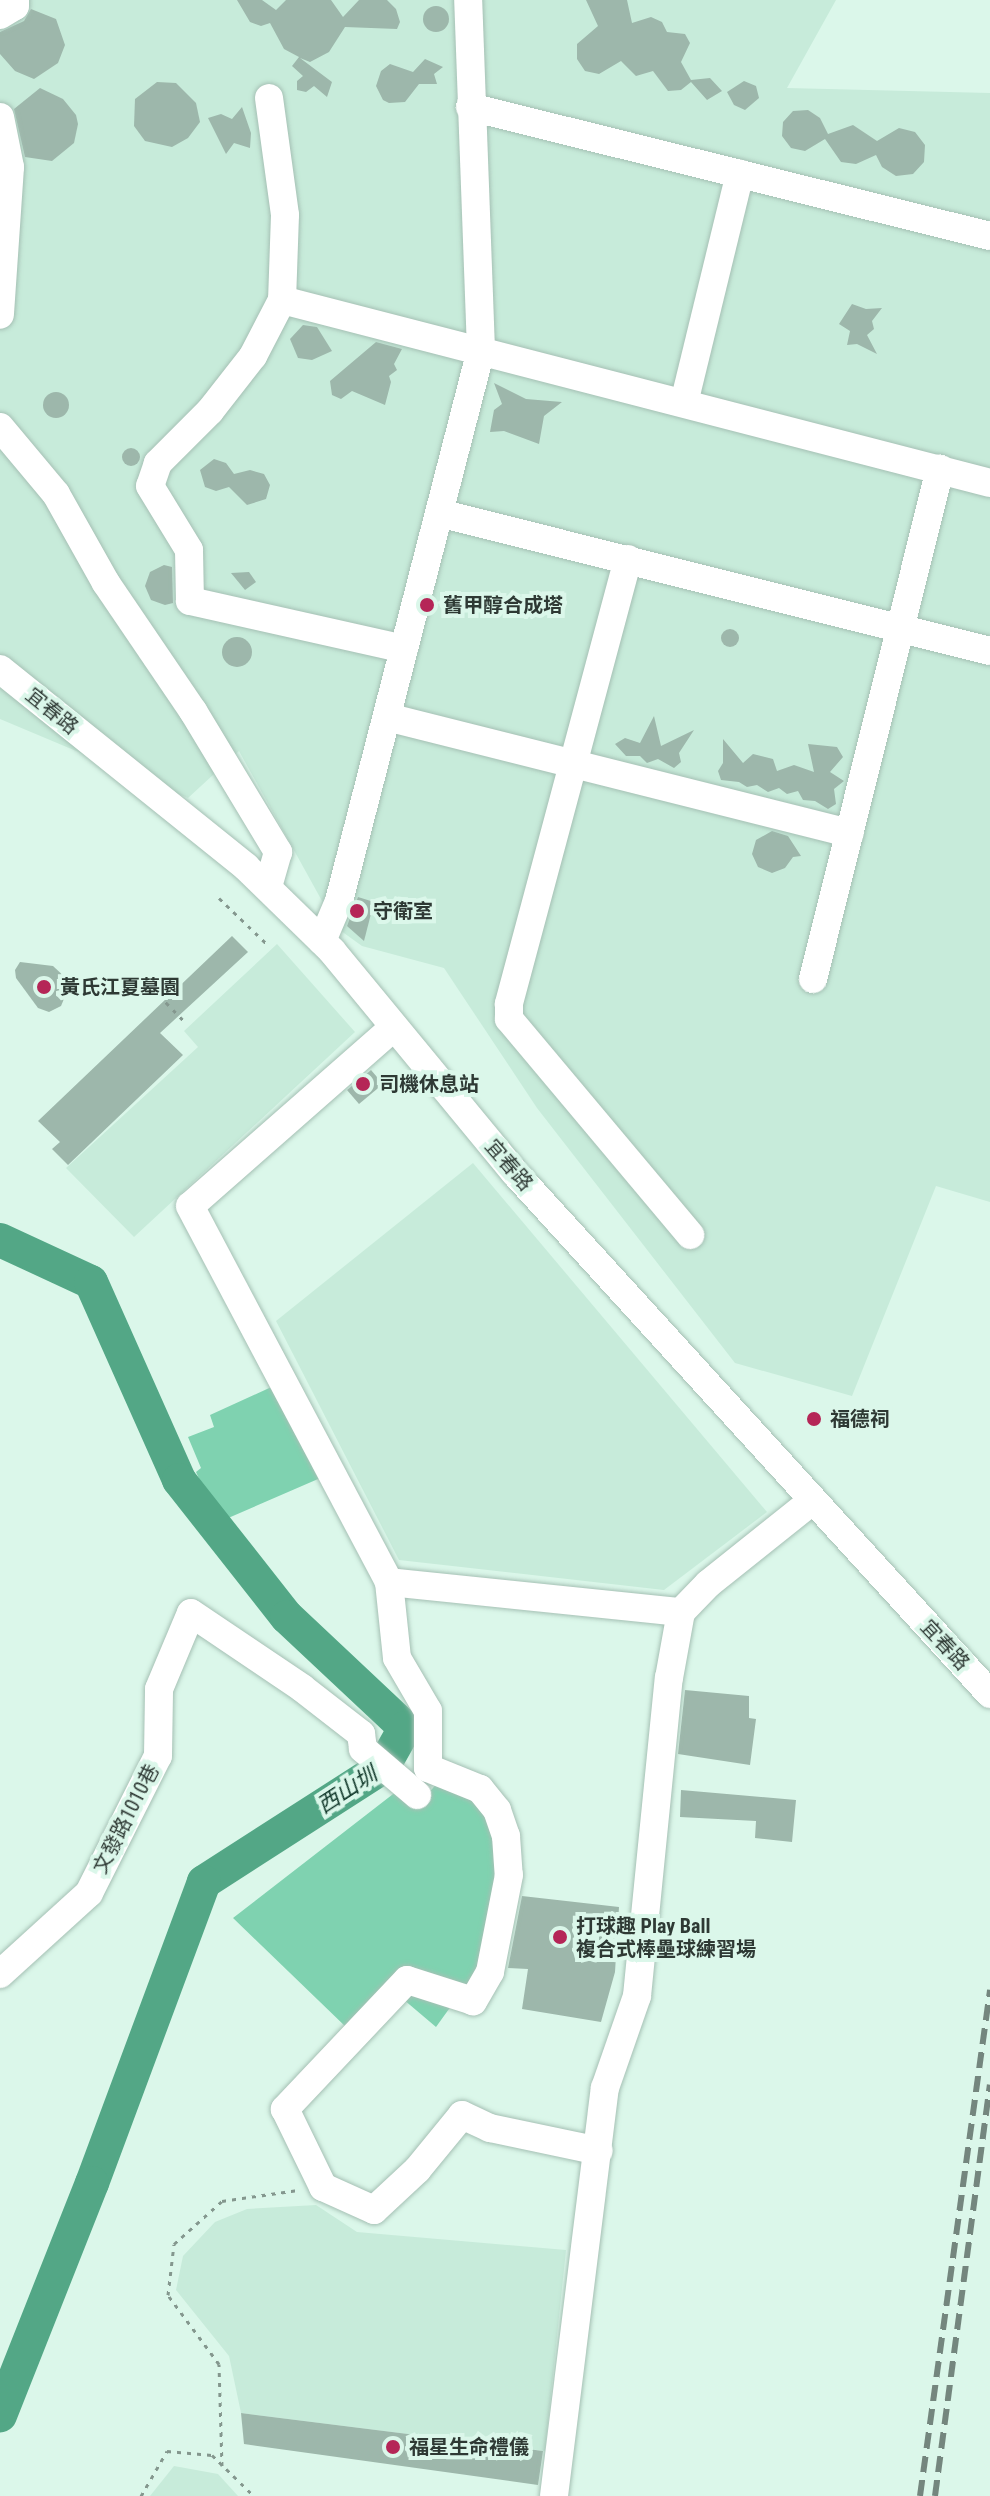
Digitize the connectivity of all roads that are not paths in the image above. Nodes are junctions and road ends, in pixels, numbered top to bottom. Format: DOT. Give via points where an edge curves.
graph roads {
  1 [pos="15,0"];
  2 [pos="468,0"];
  3 [pos="0,15"];
  4 [pos="269,98"];
  5 [pos="470,107"];
  6 [pos="0,117"];
  7 [pos="740,174"];
  8 [pos="990,236"];
  9 [pos="1,239"];
  10 [pos="282,300"];
  11 [pos="0,315"];
  12 [pos="481,350"];
  13 [pos="684,403"];
  14 [pos="0,427"];
  15 [pos="940,469"];
  16 [pos="990,483"];
  17 [pos="439,513"];
  18 [pos="628,559"];
  19 [pos="901,626"];
  20 [pos="988,645"];
  21 [pos="404,649"];
  22 [pos="0,669"];
  23 [pos="387,717"];
  24 [pos="573,765"];
  25 [pos="850,833"];
  26 [pos="268,886"];
  27 [pos="322,941"];
  28 [pos="813,979"];
  29 [pos="394,1027"];
  30 [pos="690,1235"];
  31 [pos="812,1501"];
  32 [pos="389,1582"];
  33 [pos="681,1612"];
  34 [pos="990,1694"];
  35 [pos="417,1795"];
  36 [pos="0,1974"];
  37 [pos="599,2151"];
  38 [pos="554,2496"];
  1 -- 3 [label="street" via="15,6"];
  2 -- 5 [label="street"];
  4 -- 10 [label="street" via="285,215"];
  5 -- 7 [label="street"];
  5 -- 12 [label="street"];
  6 -- 9 [label="street" via="10,167"];
  7 -- 8 [label="street"];
  7 -- 13 [label="street"];
  9 -- 11 [label="street"];
  10 -- 12 [label="street"];
  10 -- 21 [label="street" via="253,356 210,411 158,463 150,486 189,550 190,601"];
  12 -- 13 [label="street"];
  12 -- 17 [label="street"];
  13 -- 15 [label="street"];
  14 -- 26 [label="street" via="56,494 106,583 193,711 278,852"];
  15 -- 16 [label="street"];
  15 -- 19 [label="street"];
  17 -- 18 [label="street"];
  17 -- 21 [label="street"];
  18 -- 19 [label="street"];
  18 -- 24 [label="street"];
  19 -- 20 [label="street"];
  19 -- 25 [label="street"];
  21 -- 23 [label="street"];
  22 -- 26 [label="street, 宜春路"];
  23 -- 24 [label="street"];
  23 -- 27 [label="street" via="339,901"];
  24 -- 25 [label="street"];
  24 -- 30 [label="street" via="509,1019"];
  25 -- 28 [label="street"];
  26 -- 27 [label="street, 宜春路"];
  27 -- 29 [label="street, 宜春路"];
  29 -- 31 [label="street, 宜春路" via="515,1173"];
  29 -- 32 [label="street" via="190,1206"];
  31 -- 33 [label="street"];
  31 -- 34 [label="street, 宜春路"];
  32 -- 33 [label="street"];
  32 -- 37 [label="street" via="397,1658 428,1711 428,1768 480,1789 497,1810 506,1836 509,1875 490,1972 473,2001 407,1980 285,2109 323,2187 374,2210 417,2170 462,2115 490,2128"];
  33 -- 37 [label="street" via="669,1678 637,1996 605,2088"];
  35 -- 36 [label="street, 文發路1010巷" via="363,1749 361,1734 191,1613 159,1689 158,1756 89,1893"];
  37 -- 38 [label="street"];
}
